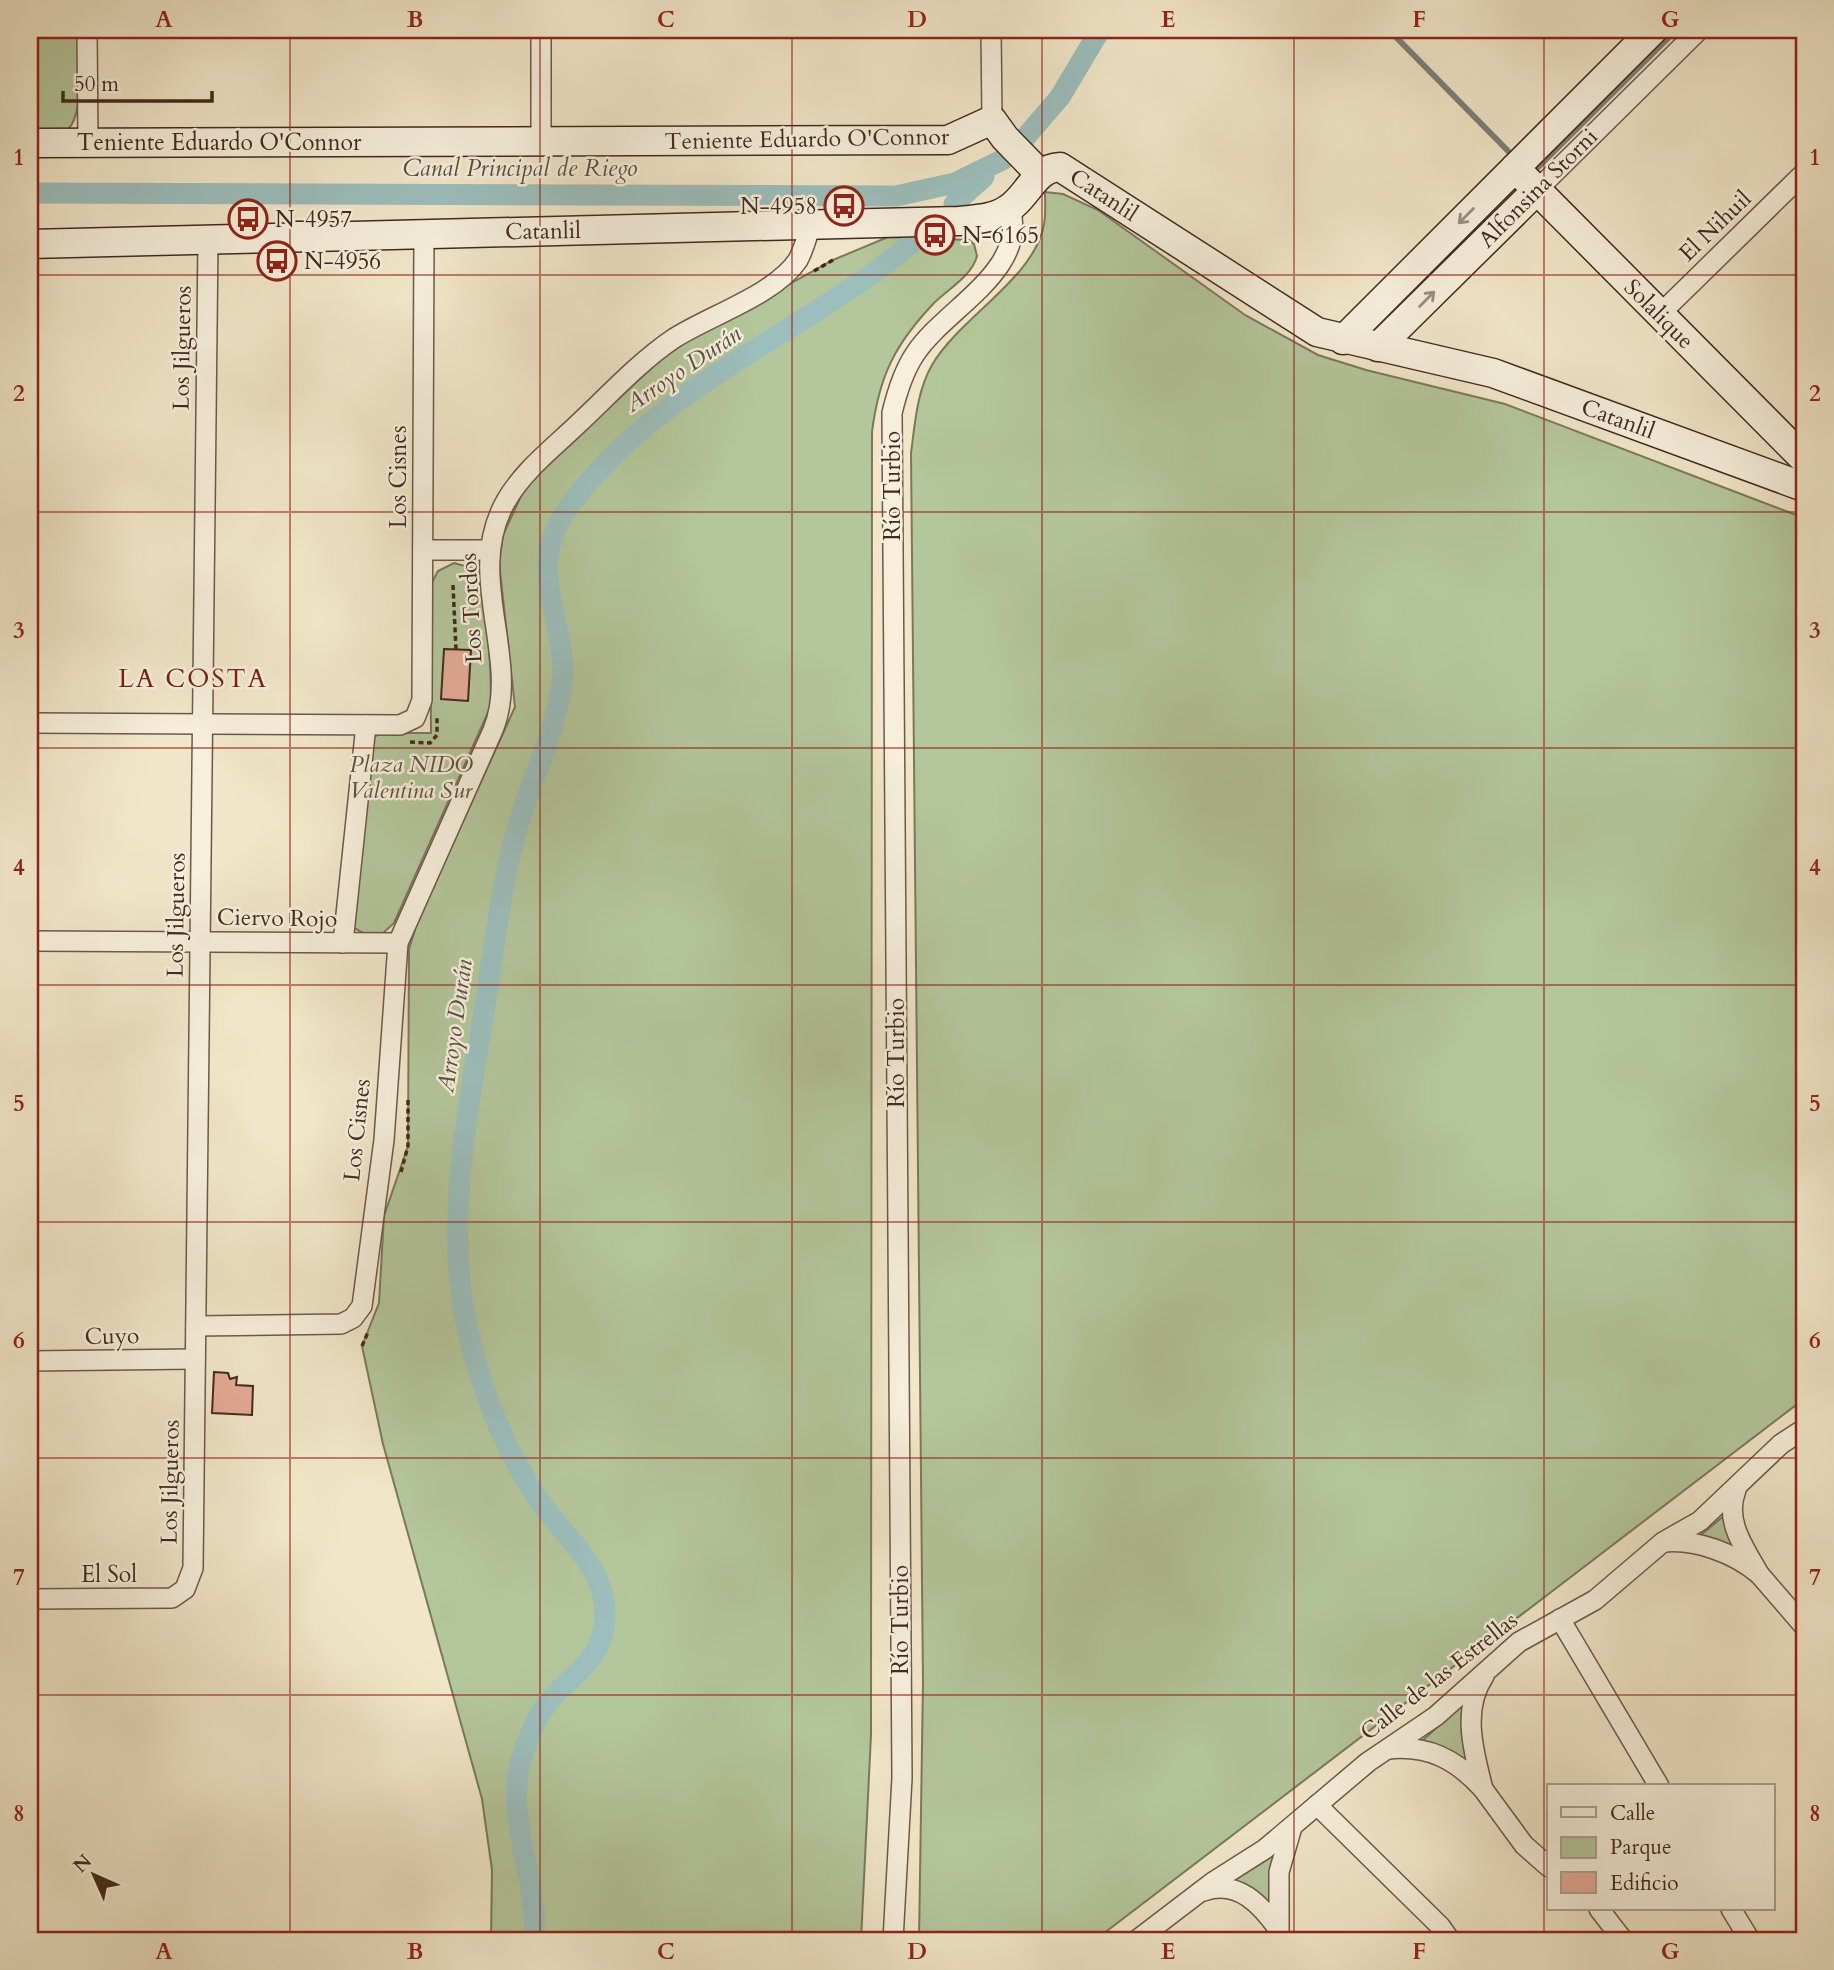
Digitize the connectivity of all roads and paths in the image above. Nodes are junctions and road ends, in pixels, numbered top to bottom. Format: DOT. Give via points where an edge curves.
graph roads {
  1 [pos="87,30"];
  2 [pos="541,30"];
  3 [pos="991,30"];
  4 [pos="1653,30"];
  5 [pos="1699,30"];
  6 [pos="992,120"];
  7 [pos="541,141"];
  8 [pos="30,143"];
  9 [pos="88,143"];
  10 [pos="1515,168"];
  11 [pos="1804,173"];
  12 [pos="1040,174"];
  13 [pos="1537,190"];
  14 [pos="1010,208"];
  15 [pos="811,225"];
  16 [pos="424,234"];
  17 [pos="208,240"];
  18 [pos="30,244"];
  19 [pos="833,260"];
  20 [pos="809,274"];
  21 [pos="1660,314"];
  22 [pos="1343,340"];
  23 [pos="1378,347"];
  24 [pos="1804,459"];
  25 [pos="1804,487"];
  26 [pos="423,550"];
  27 [pos="490,550"];
  28 [pos="453,585"];
  29 [pos="456,650"];
  30 [pos="437,708"];
  31 [pos="30,723"];
  32 [pos="202,724"];
  33 [pos="366,725"];
  34 [pos="405,742"];
  35 [pos="30,941"];
  36 [pos="200,942"];
  37 [pos="343,943"];
  38 [pos="398,943"];
  39 [pos="408,1092"];
  40 [pos="397,1181"];
  41 [pos="362,1320"];
  42 [pos="196,1326"];
  43 [pos="362,1346"];
  44 [pos="195,1359"];
  45 [pos="30,1361"];
  46 [pos="1804,1429"];
  47 [pos="1736,1490"];
  48 [pos="1663,1542"];
  49 [pos="1759,1574"];
  50 [pos="185,1589"];
  51 [pos="30,1599"];
  52 [pos="1560,1619"];
  53 [pos="1804,1626"];
  54 [pos="1490,1667"];
  55 [pos="1387,1749"];
  56 [pos="1658,1784"];
  57 [pos="1483,1789"];
  58 [pos="1317,1805"];
  59 [pos="1293,1825"];
  60 [pos="1547,1865"];
  61 [pos="1197,1894"];
  62 [pos="1600,1910"];
  63 [pos="1732,1910"];
  64 [pos="1280,1935"];
  65 [pos="893,1940"];
  66 [pos="1137,1940"];
  67 [pos="1450,1940"];
  68 [pos="1623,1940"];
  69 [pos="1750,1940"];
  1 -- 9 [label="street"];
  2 -- 7 [label="street"];
  3 -- 6 [label="street"];
  4 -- 10 [label="street, Alfonsina Storni"];
  5 -- 13 [label="street, Alfonsina Storni"];
  6 -- 7 [label="street, Teniente Eduardo O'Connor" via="948,139"];
  6 -- 12 [label="street"];
  7 -- 9 [label="street, Teniente Eduardo O'Connor"];
  8 -- 9 [label="street, Teniente Eduardo O'Connor"];
  10 -- 13 [label="street, Solalique"];
  10 -- 22 [label="street, Alfonsina Storni, one-way"];
  11 -- 21 [label="street, El Nihuil"];
  12 -- 14 [label="street, Catanlil"];
  12 -- 22 [label="street, Catanlil" via="1053,167 1065,169 1294,319"];
  13 -- 21 [label="street, Solalique"];
  23 -- 13 [label="street, Alfonsina Storni, one-way"];
  14 -- 15 [label="street, Catanlil" via="994,216 959,221"];
  14 -- 65 [label="street, Río Turbio" via="1013,239 1003,261 915,354 892,413 902,1778"];
  15 -- 16 [label="street, Catanlil"];
  15 -- 27 [label="street, Los Tordos" via="789,270 661,348 526,474 499,515"];
  16 -- 17 [label="street, Catanlil"];
  16 -- 26 [label="street, Los Cisnes"];
  17 -- 18 [label="street, Catanlil"];
  17 -- 32 [label="street, Los Jilgueros"];
  19 -- 20 [label="path"];
  21 -- 24 [label="street, Solalique"];
  22 -- 23 [label="street, Catanlil"];
  23 -- 25 [label="street, Catanlil" via="1493,373"];
  26 -- 27 [label="street"];
  26 -- 33 [label="street, Los Cisnes" via="422,700 415,718 400,725"];
  27 -- 38 [label="street, Los Tordos" via="499,717"];
  28 -- 29 [label="path"];
  30 -- 34 [label="path" via="437,735 430,743"];
  31 -- 32 [label="street"];
  32 -- 33 [label="street"];
  32 -- 36 [label="street, Los Jilgueros"];
  33 -- 37 [label="street"];
  35 -- 36 [label="street, Ciervo Rojo"];
  36 -- 37 [label="street, Ciervo Rojo"];
  36 -- 42 [label="street, Los Jilgueros"];
  37 -- 38 [label="street, Ciervo Rojo"];
  38 -- 41 [label="street, Los Cisnes" via="384,1140"];
  39 -- 40 [label="path" via="408,1146"];
  41 -- 42 [label="street" via="334,1325"];
  41 -- 43 [label="path"];
  42 -- 44 [label="street, Los Jilgueros"];
  44 -- 45 [label="street, Cuyo"];
  44 -- 50 [label="street, Los Jilgueros" via="193,1568"];
  46 -- 47 [label="street, Calle de las Estrellas" via="1781,1444"];
  47 -- 48 [label="street, Calle de las Estrellas" via="1700,1521"];
  47 -- 49 [label="street" via="1731,1506 1734,1526"];
  48 -- 49 [label="street" via="1696,1544 1741,1561"];
  48 -- 52 [label="street, Calle de las Estrellas" via="1611,1588"];
  49 -- 53 [label="street"];
  50 -- 51 [label="street, El Sol" via="165,1599"];
  52 -- 54 [label="street, Calle de las Estrellas" via="1519,1642"];
  52 -- 56 [label="street"];
  54 -- 55 [label="street, Calle de las Estrellas" via="1436,1716"];
  54 -- 57 [label="street" via="1475,1693 1471,1722"];
  55 -- 57 [label="street" via="1417,1749 1445,1757"];
  55 -- 58 [label="street, Calle de las Estrellas"];
  57 -- 60 [label="street" via="1524,1845"];
  58 -- 59 [label="street, Calle de las Estrellas"];
  58 -- 67 [label="street"];
  59 -- 61 [label="street, Calle de las Estrellas"];
  59 -- 64 [label="street" via="1279,1872"];
  61 -- 64 [label="street" via="1219,1887 1236,1890 1260,1907"];
  61 -- 66 [label="street, Calle de las Estrellas"];
  62 -- 68 [label="street"];
  63 -- 69 [label="street"];
}
